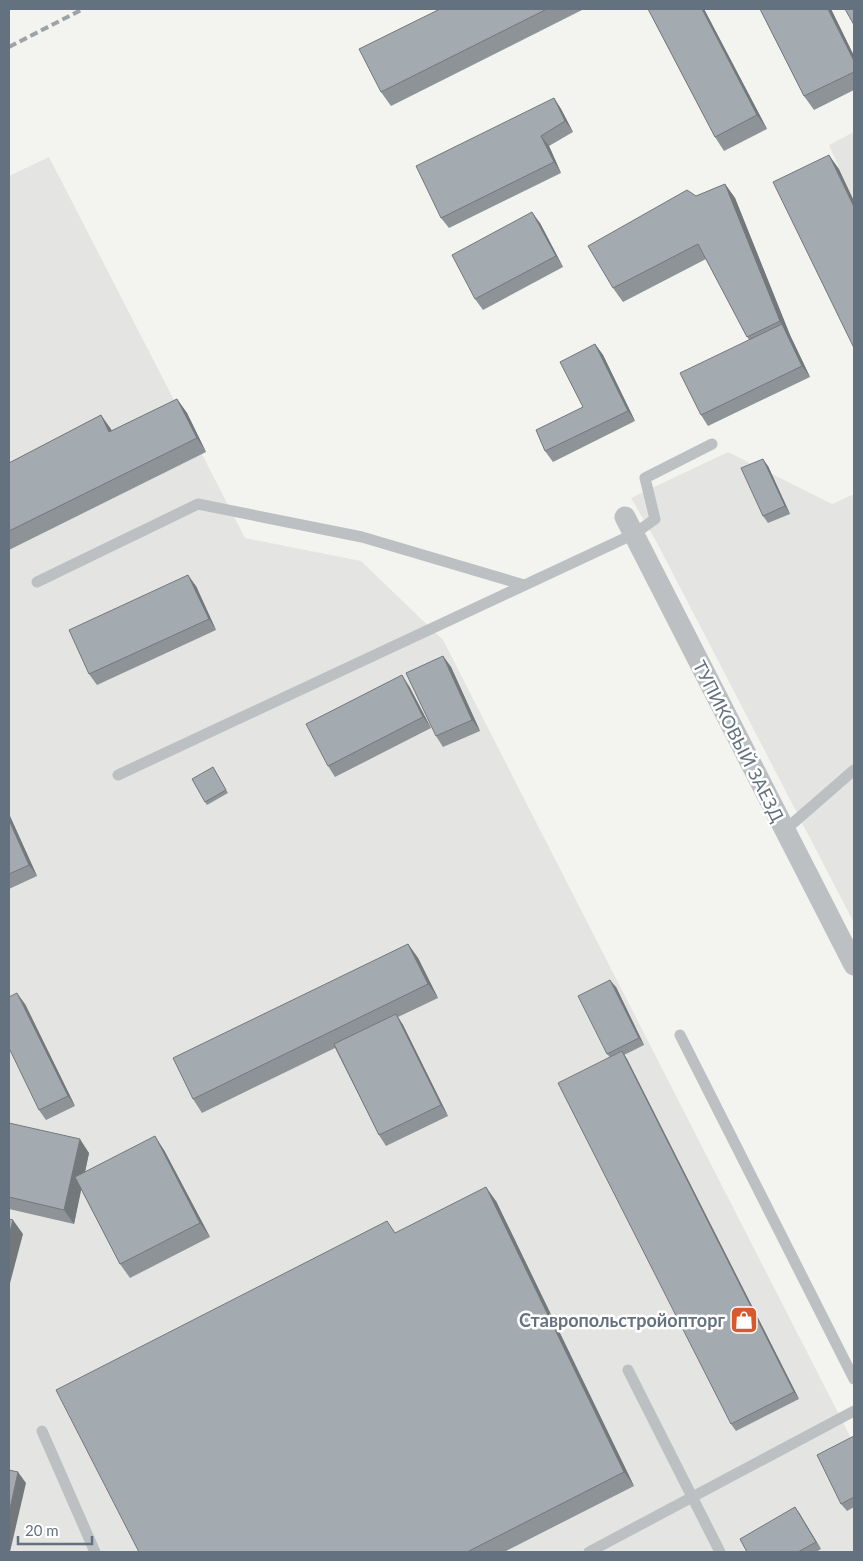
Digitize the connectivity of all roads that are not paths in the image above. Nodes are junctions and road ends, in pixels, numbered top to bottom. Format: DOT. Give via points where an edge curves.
graph roads {
  1 [pos="712,444"];
  2 [pos="629,525"];
  3 [pos="37,582"];
  4 [pos="524,585"];
  5 [pos="854,770"];
  6 [pos="118,775"];
  7 [pos="785,830"];
  8 [pos="854,965"];
  9 [pos="680,1035"];
  10 [pos="628,1370"];
  11 [pos="854,1379"];
  12 [pos="854,1411"];
  13 [pos="42,1431"];
  14 [pos="693,1497"];
  15 [pos="95,1552"];
  16 [pos="589,1552"];
  17 [pos="720,1552"];
  1 -- 2 [label="lane" via="645,478 655,519"];
  2 -- 4 [label="lane"];
  2 -- 7 [label="street, ТУПИКОВЫЙ ЗАЕЗД"];
  3 -- 4 [label="lane" via="198,504 362,537"];
  4 -- 6 [label="lane"];
  5 -- 7 [label="lane"];
  7 -- 8 [label="street, ТУПИКОВЫЙ ЗАЕЗД"];
  9 -- 11 [label="lane"];
  10 -- 14 [label="lane"];
  12 -- 14 [label="lane"];
  13 -- 15 [label="lane"];
  14 -- 16 [label="lane"];
  14 -- 17 [label="lane"];
}
